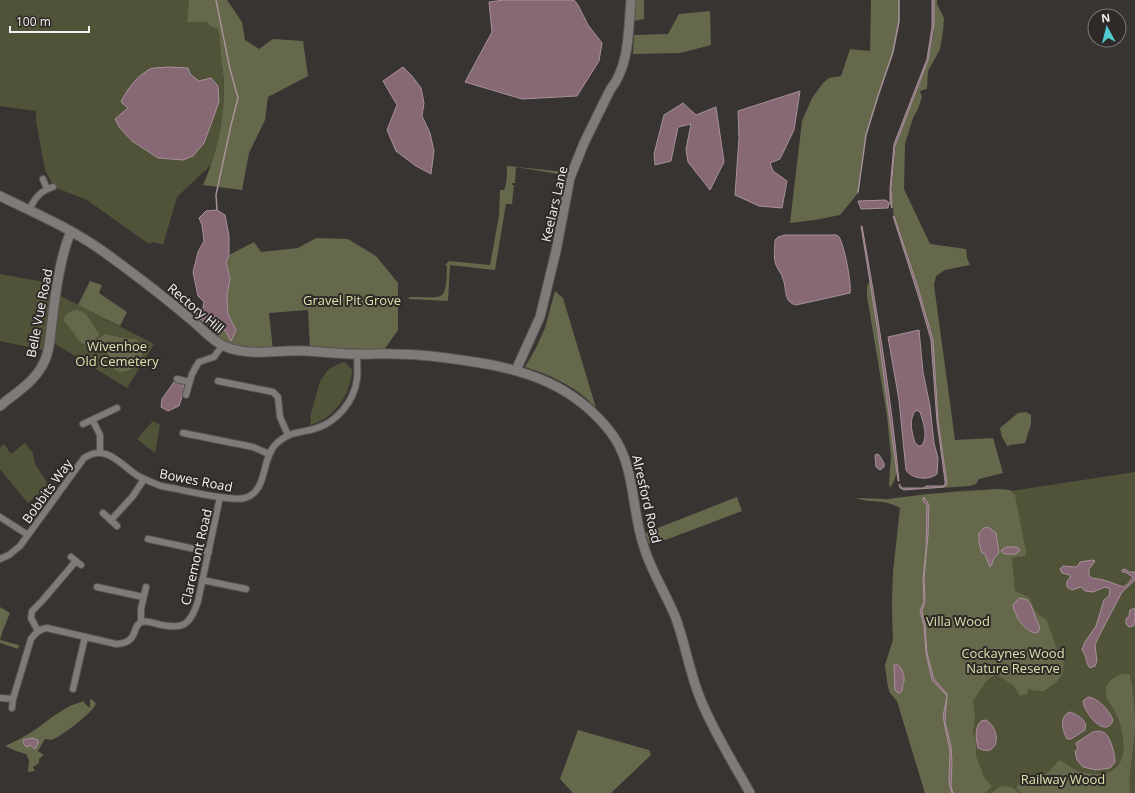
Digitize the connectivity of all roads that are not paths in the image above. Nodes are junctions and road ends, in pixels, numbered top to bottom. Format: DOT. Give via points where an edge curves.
graph roads {
  1 [pos="631,0"];
  2 [pos="43,179"];
  3 [pos="53,187"];
  4 [pos="47,189"];
  5 [pos="0,196"];
  6 [pos="29,210"];
  7 [pos="72,232"];
  8 [pos="222,346"];
  9 [pos="357,354"];
  10 [pos="392,354"];
  11 [pos="516,370"];
  12 [pos="177,379"];
  13 [pos="189,382"];
  14 [pos="223,390"];
  15 [pos="186,395"];
  16 [pos="0,406"];
  17 [pos="115,411"];
  18 [pos="93,421"];
  19 [pos="83,424"];
  20 [pos="186,431"];
  21 [pos="288,435"];
  22 [pos="100,453"];
  23 [pos="269,454"];
  24 [pos="144,479"];
  25 [pos="220,497"];
  26 [pos="103,513"];
  27 [pos="0,517"];
  28 [pos="111,520"];
  29 [pos="117,526"];
  30 [pos="28,535"];
  31 [pos="150,541"];
  32 [pos="208,552"];
  33 [pos="0,559"];
  34 [pos="76,561"];
  35 [pos="202,580"];
  36 [pos="116,584"];
  37 [pos="97,587"];
  38 [pos="243,587"];
  39 [pos="146,588"];
  40 [pos="115,590"];
  41 [pos="143,597"];
  42 [pos="141,622"];
  43 [pos="38,631"];
  44 [pos="86,637"];
  45 [pos="72,685"];
  46 [pos="0,698"];
  47 [pos="13,699"];
  48 [pos="12,708"];
  49 [pos="750,793"];
  1 -- 11 [label="street, Keelars Lane" via="623,62 570,178 540,317"];
  2 -- 4 [label="street"];
  3 -- 4 [label="street"];
  4 -- 6 [label="street" via="37,195"];
  5 -- 6 [label="street, Rectory Hill"];
  6 -- 7 [label="street, Rectory Hill"];
  7 -- 8 [label="street, Rectory Hill" via="127,269"];
  7 -- 16 [label="street, Belle Vue Road" via="63,257 48,346 42,366 32,379"];
  8 -- 9 [label="street, Rectory Hill" via="259,353 305,350"];
  8 -- 13 [label="street" via="214,357 199,362"];
  9 -- 10 [label="street, Rectory Hill"];
  9 -- 21 [label="street, Bowes Road" via="357,380 346,406 335,418 322,426"];
  10 -- 11 [label="street, Alresford Road" via="449,358"];
  11 -- 49 [label="street, Alresford Road" via="549,382 575,397 610,431 618,444 629,471 644,548 676,619 700,698"];
  12 -- 13 [label="street"];
  13 -- 15 [label="street"];
  14 -- 21 [label="street" via="221,382 273,392 278,397 280,417"];
  17 -- 18 [label="street"];
  18 -- 19 [label="street"];
  18 -- 22 [label="street" via="100,435"];
  20 -- 23 [label="street" via="253,447"];
  21 -- 23 [label="street, Bowes Road"];
  22 -- 24 [label="street, Bowes Road" via="117,459"];
  22 -- 30 [label="street, Bobbits Way" via="84,458"];
  23 -- 25 [label="street, Bowes Road" via="261,484 256,491 240,499"];
  24 -- 25 [label="street, Bowes Road" via="161,486"];
  24 -- 28 [label="street" via="133,496"];
  25 -- 32 [label="street, Claremont Road"];
  26 -- 28 [label="street"];
  27 -- 30 [label="street"];
  28 -- 29 [label="street"];
  30 -- 33 [label="street, Bobbits Way" via="14,551"];
  31 -- 32 [label="street"];
  32 -- 35 [label="street, Claremont Road"];
  34 -- 43 [label="street" via="32,611 31,618"];
  35 -- 38 [label="street"];
  35 -- 42 [label="street, Claremont Road" via="193,615 188,621 175,627"];
  36 -- 40 [label="street"];
  37 -- 40 [label="street"];
  39 -- 41 [label="street"];
  40 -- 41 [label="street"];
  41 -- 42 [label="street"];
  42 -- 44 [label="street" via="131,640 124,644"];
  43 -- 44 [label="street" via="46,628"];
  43 -- 47 [label="street" via="31,639"];
  44 -- 45 [label="street"];
  46 -- 47 [label="street"];
  47 -- 48 [label="street"];
}
